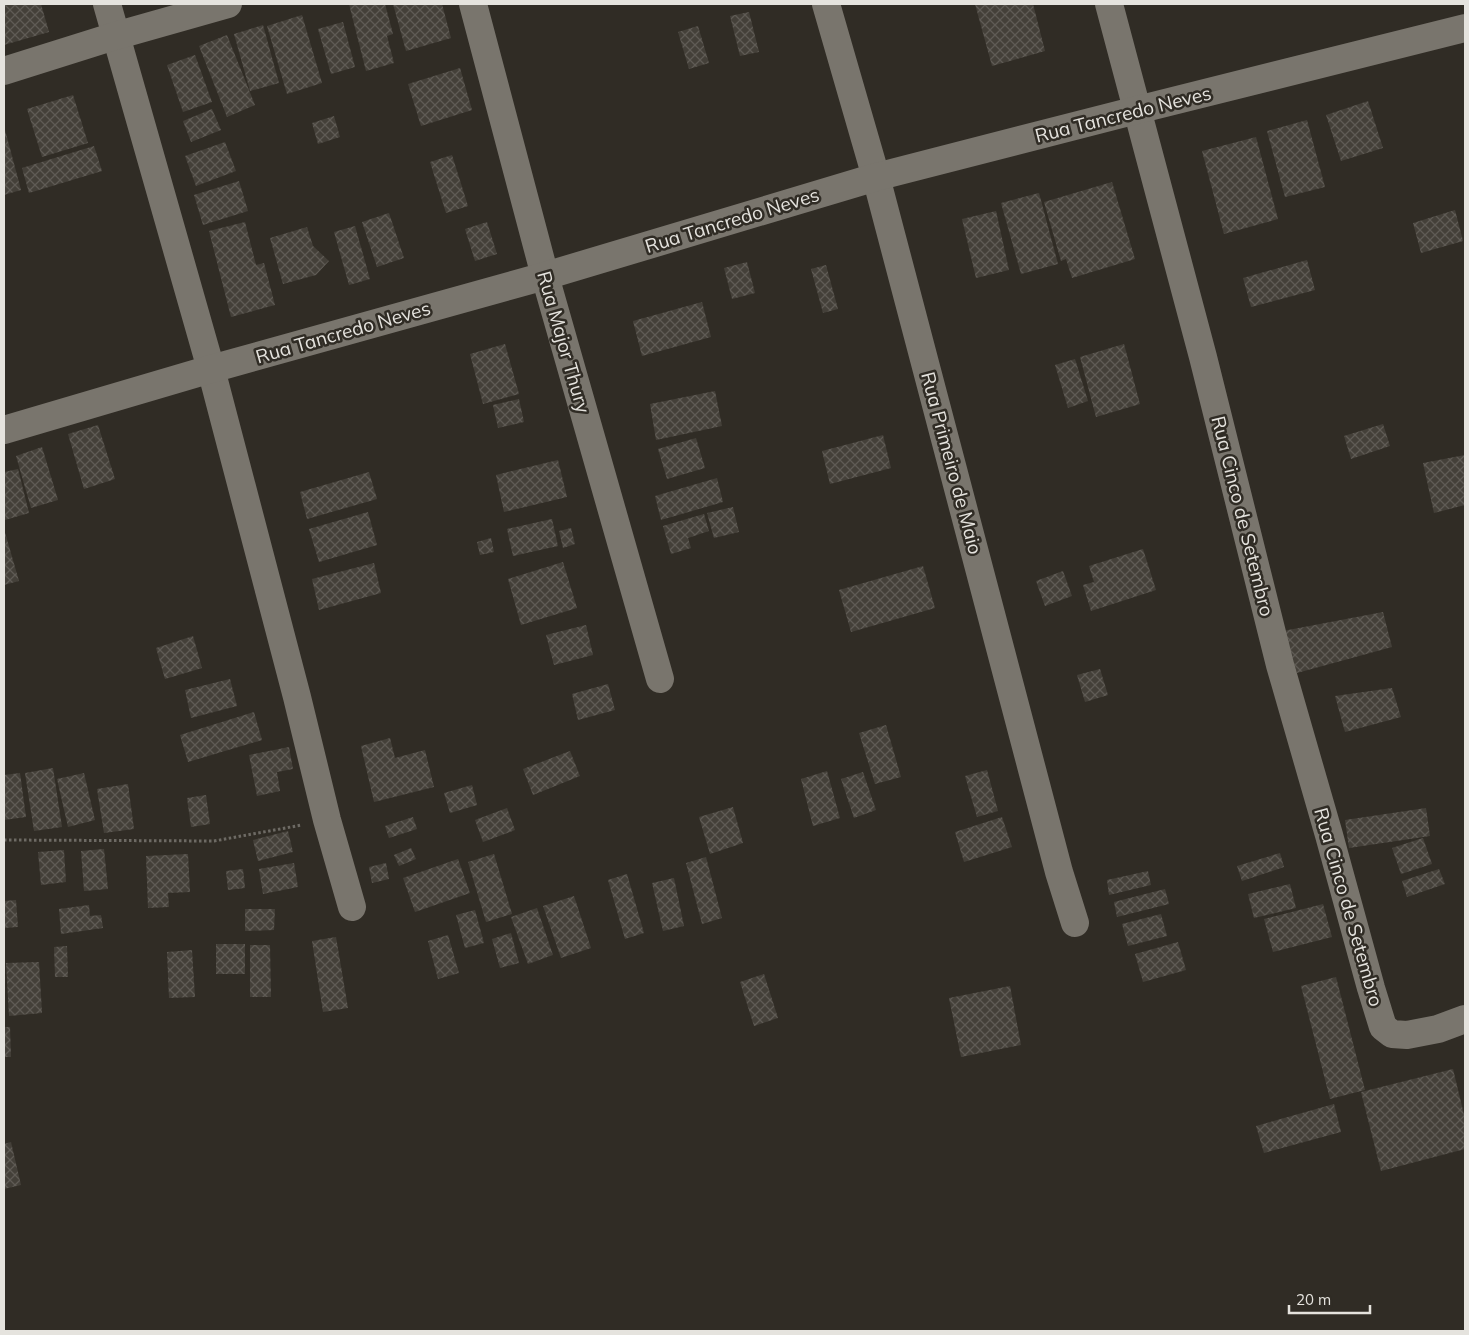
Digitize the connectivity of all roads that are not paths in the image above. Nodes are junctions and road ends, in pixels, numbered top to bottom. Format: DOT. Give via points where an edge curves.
graph roads {
  1 [pos="107,4"];
  2 [pos="228,4"];
  3 [pos="473,4"];
  4 [pos="826,4"];
  5 [pos="1109,4"];
  6 [pos="1465,28"];
  7 [pos="115,36"];
  8 [pos="4,71"];
  9 [pos="1137,110"];
  10 [pos="876,177"];
  11 [pos="545,276"];
  12 [pos="211,369"];
  13 [pos="4,430"];
  14 [pos="660,678"];
  15 [pos="352,907"];
  16 [pos="1075,923"];
  17 [pos="1465,1019"];
  1 -- 7 [label="street"];
  2 -- 7 [label="street"];
  3 -- 11 [label="street, Rua Major Thury"];
  4 -- 10 [label="street, Rua Primeiro de Maio"];
  5 -- 9 [label="street, Rua Cinco de Setembro"];
  6 -- 9 [label="street, Rua Tancredo Neves"];
  7 -- 8 [label="street"];
  7 -- 12 [label="street"];
  9 -- 10 [label="street, Rua Tancredo Neves"];
  9 -- 17 [label="street, Rua Cinco de Setembro" via="1280,665 1384,1027 1392,1034 1407,1035"];
  10 -- 11 [label="street, Rua Tancredo Neves"];
  10 -- 16 [label="street, Rua Primeiro de Maio"];
  11 -- 12 [label="street, Rua Tancredo Neves"];
  11 -- 14 [label="street, Rua Major Thury"];
  12 -- 13 [label="street, Rua Tancredo Neves"];
  12 -- 15 [label="street"];
}
